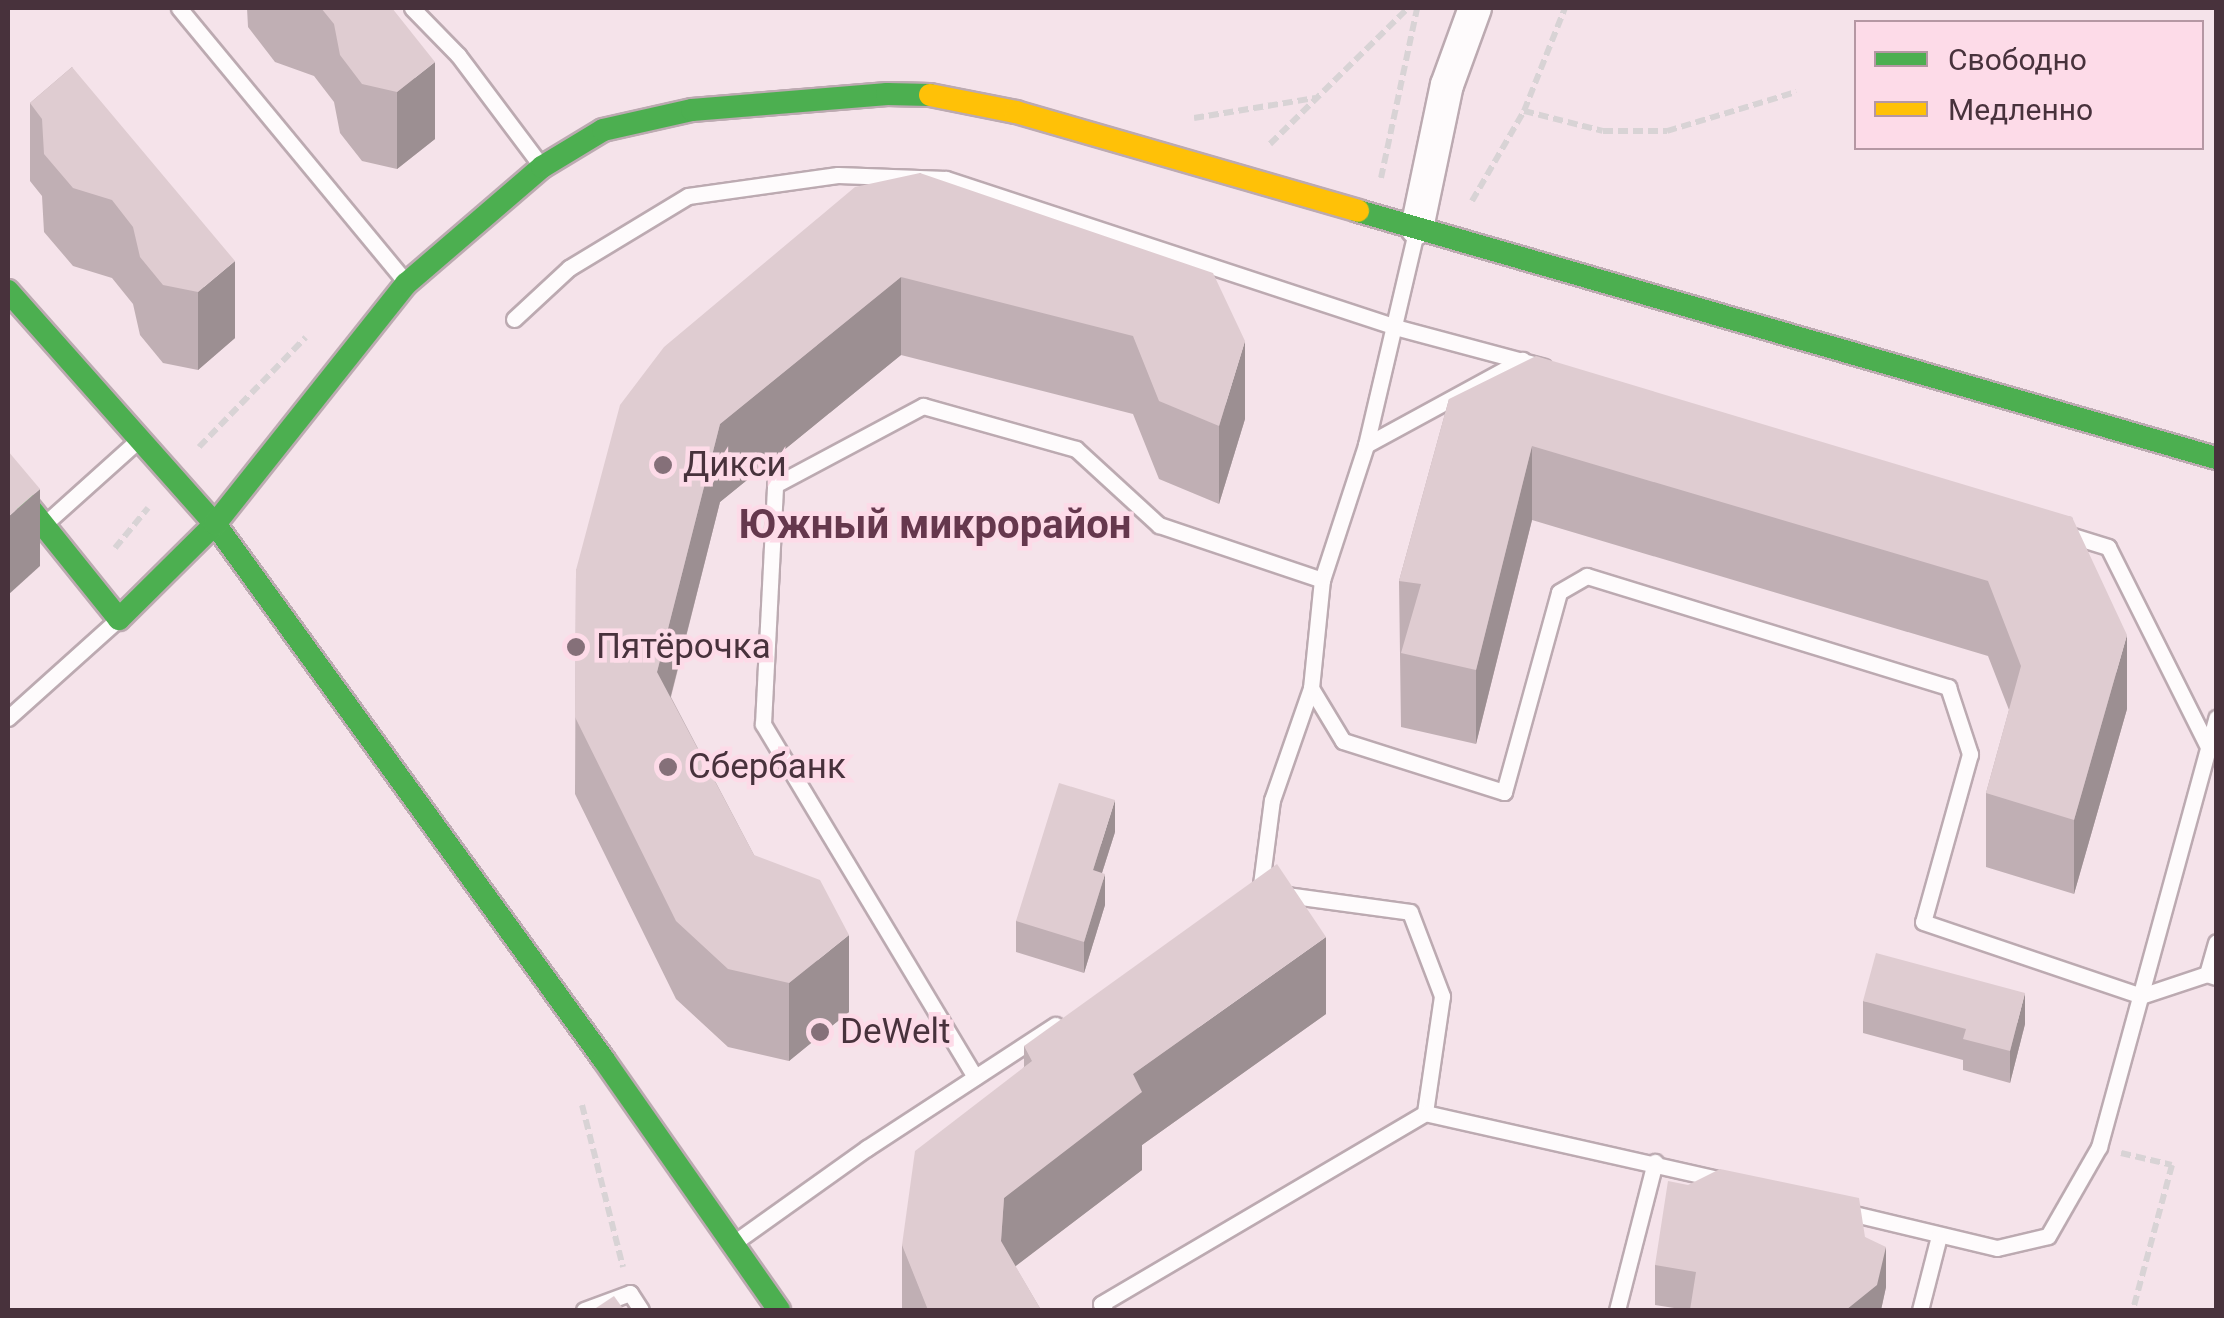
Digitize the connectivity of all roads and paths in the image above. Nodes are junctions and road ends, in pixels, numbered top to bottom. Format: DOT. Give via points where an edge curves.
graph roads {
  1 [pos="180,8"];
  2 [pos="412,8"];
  3 [pos="1408,8"];
  4 [pos="1417,8"];
  5 [pos="1476,8"];
  6 [pos="1565,8"];
  7 [pos="1796,92"];
  8 [pos="1316,98"];
  9 [pos="1524,111"];
  10 [pos="1185,119"];
  11 [pos="542,167"];
  12 [pos="1237,176"];
  13 [pos="1373,215"];
  14 [pos="1417,228"];
  15 [pos="1454,238"];
  16 [pos="406,284"];
  17 [pos="8,290"];
  18 [pos="514,319"];
  19 [pos="318,324"];
  20 [pos="1395,327"];
  21 [pos="1522,360"];
  22 [pos="1560,372"];
  23 [pos="139,439"];
  24 [pos="1366,444"];
  25 [pos="188,458"];
  26 [pos="2216,458"];
  27 [pos="8,482"];
  28 [pos="45,523"];
  29 [pos="216,524"];
  30 [pos="2052,529"];
  31 [pos="1322,580"];
  32 [pos="118,619"];
  33 [pos="1311,688"];
  34 [pos="8,718"];
  35 [pos="2216,718"];
  36 [pos="2208,747"];
  37 [pos="1260,892"];
  38 [pos="1243,903"];
  39 [pos="2216,942"];
  40 [pos="2212,975"];
  41 [pos="2141,996"];
  42 [pos="1076,1012"];
  43 [pos="975,1077"];
  44 [pos="582,1103"];
  45 [pos="1425,1113"];
  46 [pos="2099,1147"];
  47 [pos="1655,1162"];
  48 [pos="1750,1186"];
  49 [pos="1825,1206"];
  50 [pos="1938,1236"];
  51 [pos="732,1244"];
  52 [pos="630,1292"];
  53 [pos="584,1310"];
  54 [pos="642,1310"];
  55 [pos="779,1310"];
  56 [pos="1105,1310"];
  57 [pos="1616,1310"];
  58 [pos="1920,1310"];
  59 [pos="2132,1310"];
  1 -- 16 [label="lane"];
  2 -- 11 [label="lane" via="458,55"];
  3 -- 8 [label="path"];
  4 -- 13 [label="path"];
  5 -- 14 [label="street" via="1447,85"];
  6 -- 9 [label="path"];
  7 -- 9 [label="path" via="1667,132 1603,131"];
  8 -- 10 [label="path"];
  8 -- 12 [label="path"];
  9 -- 15 [label="path"];
  11 -- 12 [label="street" via="602,130 692,110 933,94"];
  11 -- 16 [label="street"];
  12 -- 13 [label="street"];
  13 -- 14 [label="street"];
  14 -- 15 [label="street"];
  14 -- 20 [label="lane"];
  15 -- 26 [label="street"];
  16 -- 29 [label="street"];
  17 -- 23 [label="street"];
  18 -- 20 [label="lane" via="569,268 688,196 838,176 946,179"];
  19 -- 25 [label="path"];
  20 -- 21 [label="lane"];
  20 -- 24 [label="lane"];
  21 -- 22 [label="lane"];
  21 -- 24 [label="lane"];
  23 -- 28 [label="lane"];
  23 -- 29 [label="street"];
  24 -- 31 [label="lane"];
  27 -- 28 [label="street"];
  28 -- 32 [label="street"];
  29 -- 32 [label="street"];
  29 -- 51 [label="street"];
  30 -- 36 [label="lane" via="2108,548"];
  31 -- 33 [label="lane"];
  31 -- 43 [label="lane" via="1160,525 1076,449 923,406 775,485 763,724"];
  32 -- 34 [label="lane"];
  33 -- 37 [label="lane" via="1272,800"];
  33 -- 41 [label="lane" via="1343,741 1504,792 1559,592 1587,576 1948,688 1970,754 1923,922"];
  35 -- 36 [label="lane"];
  36 -- 41 [label="lane"];
  37 -- 38 [label="lane"];
  37 -- 45 [label="lane" via="1410,912 1442,996"];
  39 -- 40 [label="lane"];
  40 -- 41 [label="lane"];
  41 -- 46 [label="lane"];
  42 -- 43 [label="lane"];
  43 -- 51 [label="lane"];
  44 -- 52 [label="path"];
  45 -- 47 [label="lane"];
  45 -- 56 [label="lane" via="1101,1304"];
  46 -- 50 [label="lane" via="2048,1236 1996,1248"];
  46 -- 59 [label="path" via="2172,1165"];
  47 -- 48 [label="lane"];
  47 -- 57 [label="lane"];
  49 -- 50 [label="lane"];
  50 -- 58 [label="lane"];
  51 -- 55 [label="street"];
  52 -- 53 [label="lane"];
  52 -- 54 [label="lane"];
}
